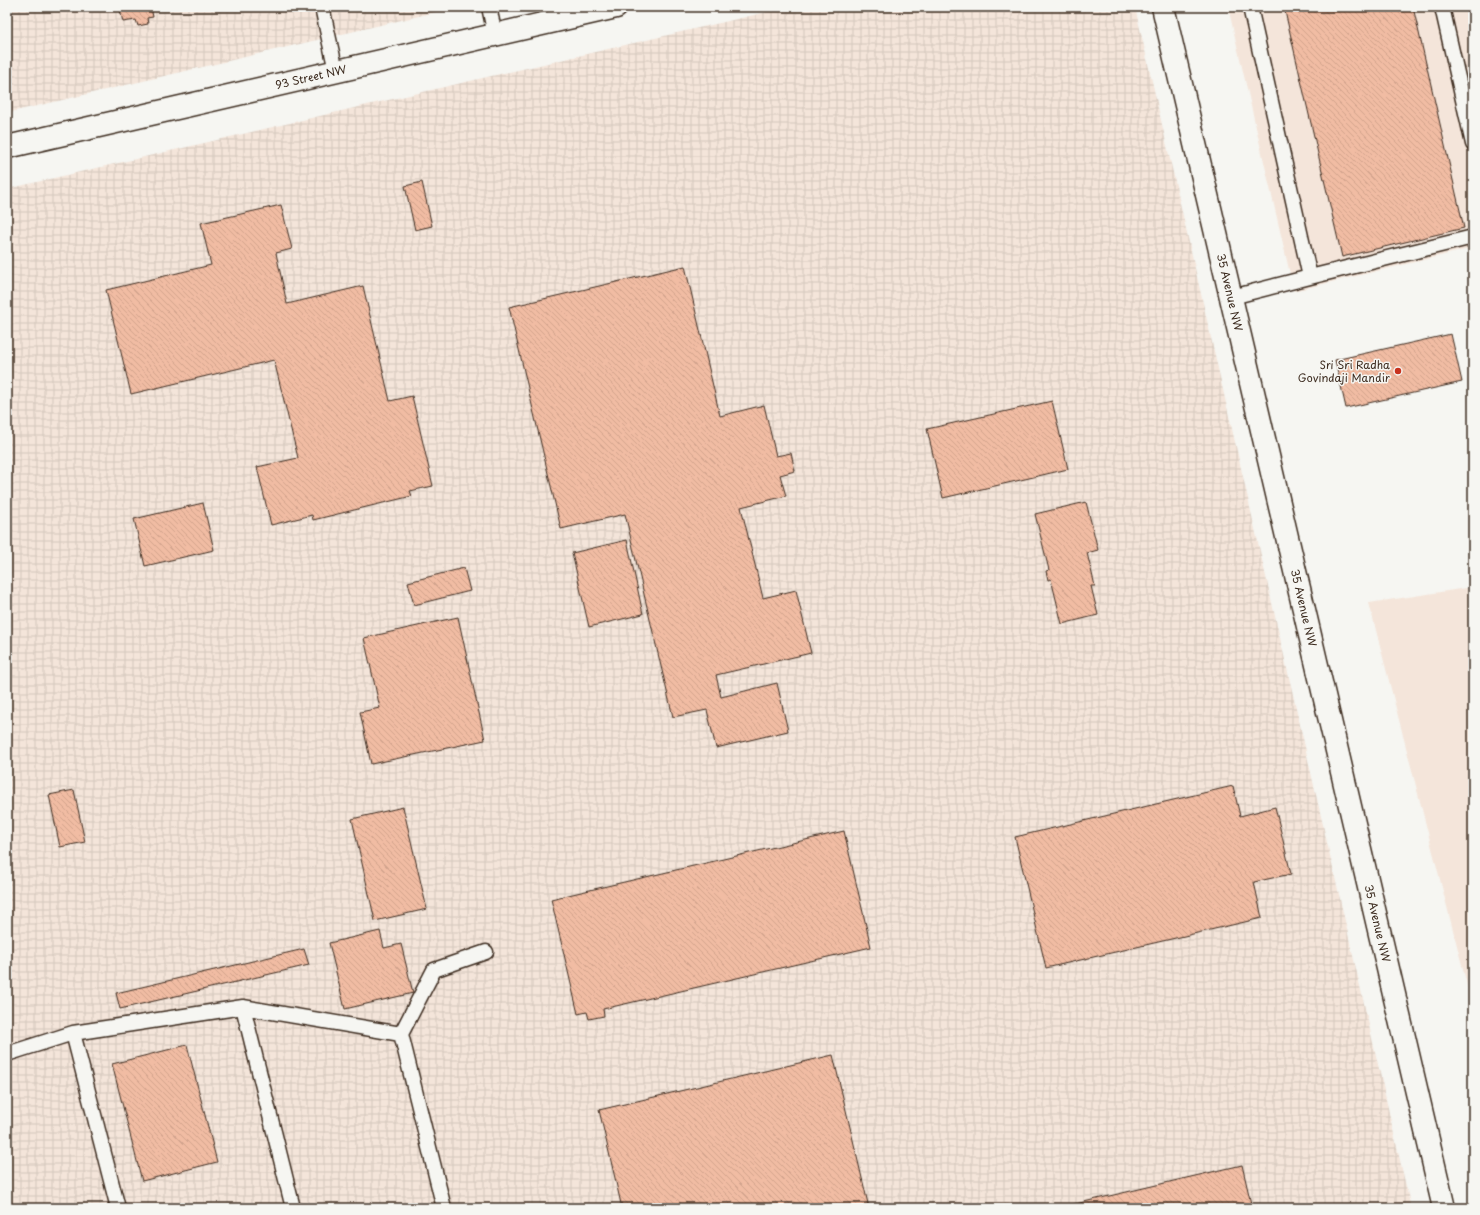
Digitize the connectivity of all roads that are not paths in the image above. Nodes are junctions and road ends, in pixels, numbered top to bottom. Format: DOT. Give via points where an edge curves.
graph roads {
  1 [pos="322,7"];
  2 [pos="489,7"];
  3 [pos="616,7"];
  4 [pos="1163,7"];
  5 [pos="1250,7"];
  6 [pos="1442,7"];
  7 [pos="495,35"];
  8 [pos="336,71"];
  9 [pos="1473,144"];
  10 [pos="7,147"];
  11 [pos="1473,237"];
  12 [pos="1310,277"];
  13 [pos="1232,297"];
  14 [pos="486,952"];
  15 [pos="244,1006"];
  16 [pos="73,1033"];
  17 [pos="402,1034"];
  18 [pos="7,1054"];
  19 [pos="118,1208"];
  20 [pos="293,1208"];
  21 [pos="444,1208"];
  22 [pos="1444,1208"];
  1 -- 8 [label="lane"];
  2 -- 7 [label="lane"];
  3 -- 7 [label="street, 93 Street NW"];
  4 -- 13 [label="street, 35 Avenue NW"];
  5 -- 12 [label="lane"];
  6 -- 9 [label="lane"];
  7 -- 8 [label="street, 93 Street NW"];
  8 -- 10 [label="street, 93 Street NW"];
  11 -- 12 [label="lane"];
  12 -- 13 [label="lane"];
  13 -- 22 [label="street, 35 Avenue NW"];
  14 -- 17 [label="lane" via="434,970"];
  15 -- 16 [label="lane"];
  15 -- 17 [label="lane"];
  15 -- 20 [label="lane"];
  16 -- 18 [label="lane"];
  16 -- 19 [label="lane"];
  17 -- 21 [label="lane"];
}
